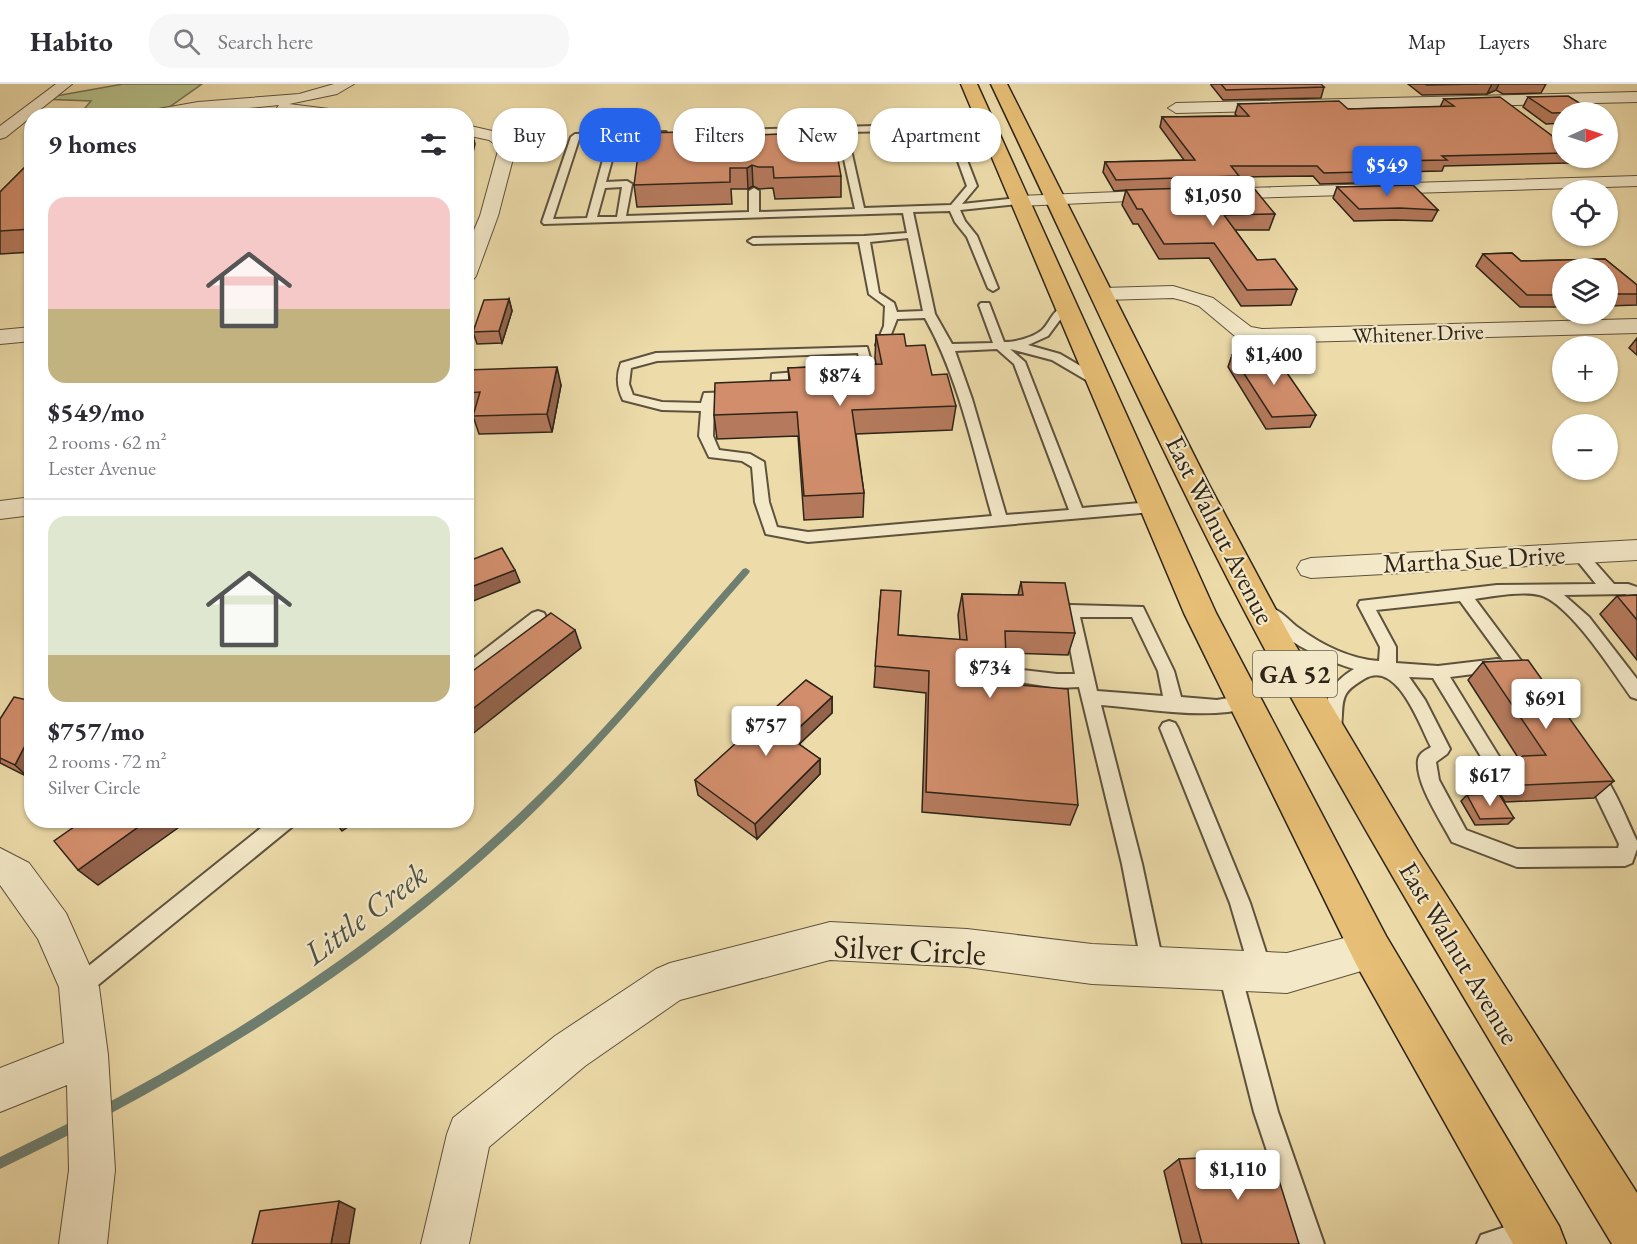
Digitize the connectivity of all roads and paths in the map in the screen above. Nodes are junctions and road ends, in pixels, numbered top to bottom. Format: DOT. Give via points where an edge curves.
graph roads {
  1 [pos="65,84"];
  2 [pos="347,84"];
  3 [pos="969,84"];
  4 [pos="999,84"];
  5 [pos="1476,84"];
  6 [pos="1637,97"];
  7 [pos="1500,101"];
  8 [pos="274,102"];
  9 [pos="34,108"];
  10 [pos="227,108"];
  11 [pos="286,108"];
  12 [pos="1176,108"];
  13 [pos="1518,114"];
  14 [pos="24,116"];
  15 [pos="858,130"];
  16 [pos="474,131"];
  17 [pos="0,134"];
  18 [pos="661,134"];
  19 [pos="671,134"];
  20 [pos="579,136"];
  21 [pos="21,137"];
  22 [pos="0,140"];
  23 [pos="608,162"];
  24 [pos="849,162"];
  25 [pos="1594,168"];
  26 [pos="1610,180"];
  27 [pos="1637,181"];
  28 [pos="1618,182"];
  29 [pos="1552,184"];
  30 [pos="601,185"];
  31 [pos="754,191"];
  32 [pos="1055,199"];
  33 [pos="1019,201"];
  34 [pos="954,208"];
  35 [pos="907,209"];
  36 [pos="860,211"];
  37 [pos="754,214"];
  38 [pos="621,219"];
  39 [pos="591,220"];
  40 [pos="914,235"];
  41 [pos="864,238"];
  42 [pos="753,241"];
  43 [pos="474,255"];
  44 [pos="993,288"];
  45 [pos="1103,294"];
  46 [pos="985,305"];
  47 [pos="1066,309"];
  48 [pos="929,314"];
  49 [pos="892,316"];
  50 [pos="1637,326"];
  51 [pos="24,335"];
  52 [pos="0,337"];
  53 [pos="882,345"];
  54 [pos="1017,345"];
  55 [pos="1000,346"];
  56 [pos="948,348"];
  57 [pos="845,373"];
  58 [pos="822,374"];
  59 [pos="1097,381"];
  60 [pos="707,407"];
  61 [pos="24,507"];
  62 [pos="1152,507"];
  63 [pos="0,510"];
  64 [pos="1077,513"];
  65 [pos="1000,520"];
  66 [pos="1637,550"];
  67 [pos="1578,553"];
  68 [pos="1311,568"];
  69 [pos="1610,589"];
  70 [pos="1541,590"];
  71 [pos="1637,595"];
  72 [pos="1464,596"];
  73 [pos="1253,597"];
  74 [pos="538,617"];
  75 [pos="1507,653"];
  76 [pos="474,668"];
  77 [pos="1369,668"];
  78 [pos="1387,669"];
  79 [pos="1438,672"];
  80 [pos="1013,675"];
  81 [pos="1088,689"];
  82 [pos="1637,692"];
  83 [pos="1536,698"];
  84 [pos="1245,702"];
  85 [pos="1174,705"];
  86 [pos="1169,728"];
  87 [pos="1332,738"];
  88 [pos="1582,762"];
  89 [pos="1497,768"];
  90 [pos="276,828"];
  91 [pos="0,865"];
  92 [pos="1371,950"];
  93 [pos="1153,967"];
  94 [pos="1245,971"];
  95 [pos="79,987"];
  96 [pos="87,1054"];
  97 [pos="0,1090"];
  98 [pos="1634,1229"];
  99 [pos="1537,1238"];
  100 [pos="83,1244"];
  101 [pos="445,1244"];
  102 [pos="1311,1244"];
  103 [pos="1490,1244"];
  1 -- 9 [label="street"];
  2 -- 8 [label="street"];
  3 -- 33 [label="main road, East Walnut Avenue / GA 52"];
  4 -- 32 [label="main road, East Walnut Avenue / GA 52"];
  5 -- 7 [label="street"];
  6 -- 7 [label="street"];
  7 -- 12 [label="street"];
  7 -- 13 [label="street"];
  8 -- 10 [label="street"];
  8 -- 11 [label="street"];
  14 -- 17 [label="street"];
  15 -- 34 [label="lane" via="951,129 972,186"];
  16 -- 43 [label="street" via="503,140 508,147"];
  18 -- 19 [label="lane"];
  20 -- 39 [label="lane" via="575,136 547,222"];
  21 -- 22 [label="street"];
  23 -- 30 [label="lane"];
  24 -- 36 [label="lane"];
  25 -- 26 [label="street"];
  27 -- 28 [label="street"];
  29 -- 32 [label="street"];
  30 -- 38 [label="lane" via="627,184"];
  30 -- 39 [label="lane"];
  31 -- 37 [label="lane"];
  32 -- 33 [label="street"];
  32 -- 45 [label="main road, East Walnut Avenue / GA 52"];
  33 -- 34 [label="lane"];
  33 -- 47 [label="main road, East Walnut Avenue / GA 52"];
  34 -- 35 [label="lane"];
  34 -- 44 [label="lane" via="972,236"];
  35 -- 36 [label="lane"];
  35 -- 40 [label="lane"];
  36 -- 37 [label="lane"];
  37 -- 38 [label="lane"];
  38 -- 39 [label="lane"];
  40 -- 41 [label="lane"];
  40 -- 48 [label="lane"];
  41 -- 42 [label="lane"];
  41 -- 49 [label="lane" via="874,294 890,305"];
  45 -- 50 [label="street, Whitener Drive" via="1173,292 1191,296 1206,302 1244,332 1262,336"];
  45 -- 73 [label="main road, East Walnut Avenue / GA 52"];
  46 -- 55 [label="lane"];
  47 -- 54 [label="lane" via="1044,334"];
  47 -- 59 [label="main road, East Walnut Avenue / GA 52"];
  48 -- 49 [label="lane"];
  48 -- 56 [label="lane"];
  49 -- 53 [label="lane" via="893,323"];
  51 -- 52 [label="street"];
  54 -- 55 [label="lane"];
  54 -- 59 [label="lane" via="1056,357"];
  55 -- 56 [label="lane"];
  55 -- 64 [label="lane" via="1019,362"];
  56 -- 65 [label="lane"];
  57 -- 60 [label="lane" via="868,372 863,349 656,357 625,366 623,384 627,397 662,406"];
  58 -- 60 [label="lane" via="776,377 778,393 708,396"];
  59 -- 62 [label="main road, East Walnut Avenue / GA 52"];
  60 -- 65 [label="lane" via="706,436 714,454 744,457 759,465 762,502 771,531 808,537"];
  61 -- 63 [label="street"];
  62 -- 64 [label="lane"];
  62 -- 84 [label="main road, East Walnut Avenue / GA 52"];
  64 -- 65 [label="lane"];
  66 -- 67 [label="street, Martha Sue Drive"];
  67 -- 68 [label="street, Martha Sue Drive"];
  67 -- 69 [label="lane"];
  69 -- 70 [label="lane"];
  69 -- 71 [label="lane" via="1628,589"];
  70 -- 72 [label="lane" via="1497,590"];
  70 -- 82 [label="lane" via="1574,610"];
  72 -- 75 [label="lane"];
  72 -- 78 [label="lane" via="1366,605 1388,647"];
  73 -- 77 [label="lane" via="1301,639 1327,654"];
  73 -- 87 [label="main road, East Walnut Avenue / GA 52"];
  74 -- 76 [label="lane"];
  75 -- 79 [label="lane" via="1495,667"];
  75 -- 83 [label="lane"];
  77 -- 78 [label="lane"];
  77 -- 87 [label="lane" via="1344,681 1335,695"];
  78 -- 79 [label="lane"];
  78 -- 88 [label="lane" via="1406,686 1441,749 1427,759 1430,781 1459,836 1517,858 1625,857 1629,844 1602,789"];
  79 -- 89 [label="lane"];
  80 -- 81 [label="lane"];
  81 -- 85 [label="lane"];
  81 -- 85 [label="lane" via="1071,611 1137,611 1166,671"];
  81 -- 93 [label="lane" via="1132,864"];
  84 -- 85 [label="lane" via="1217,707"];
  84 -- 92 [label="main road, East Walnut Avenue / GA 52"];
  86 -- 94 [label="lane" via="1240,903"];
  87 -- 98 [label="main road, East Walnut Avenue / GA 52" via="1404,862"];
  90 -- 95 [label="lane"];
  91 -- 95 [label="street" via="16,875 52,926"];
  92 -- 94 [label="street, Silver Circle" via="1287,973"];
  92 -- 99 [label="main road, East Walnut Avenue / GA 52"];
  93 -- 94 [label="street, Silver Circle"];
  93 -- 101 [label="street, Silver Circle" via="1092,964 967,948 830,941 670,983 570,1052 469,1134"];
  94 -- 102 [label="lane" via="1266,1112"];
  95 -- 96 [label="street"];
  96 -- 97 [label="street"];
  96 -- 100 [label="street" via="92,1170"];
  99 -- 103 [label="lane"];
}
